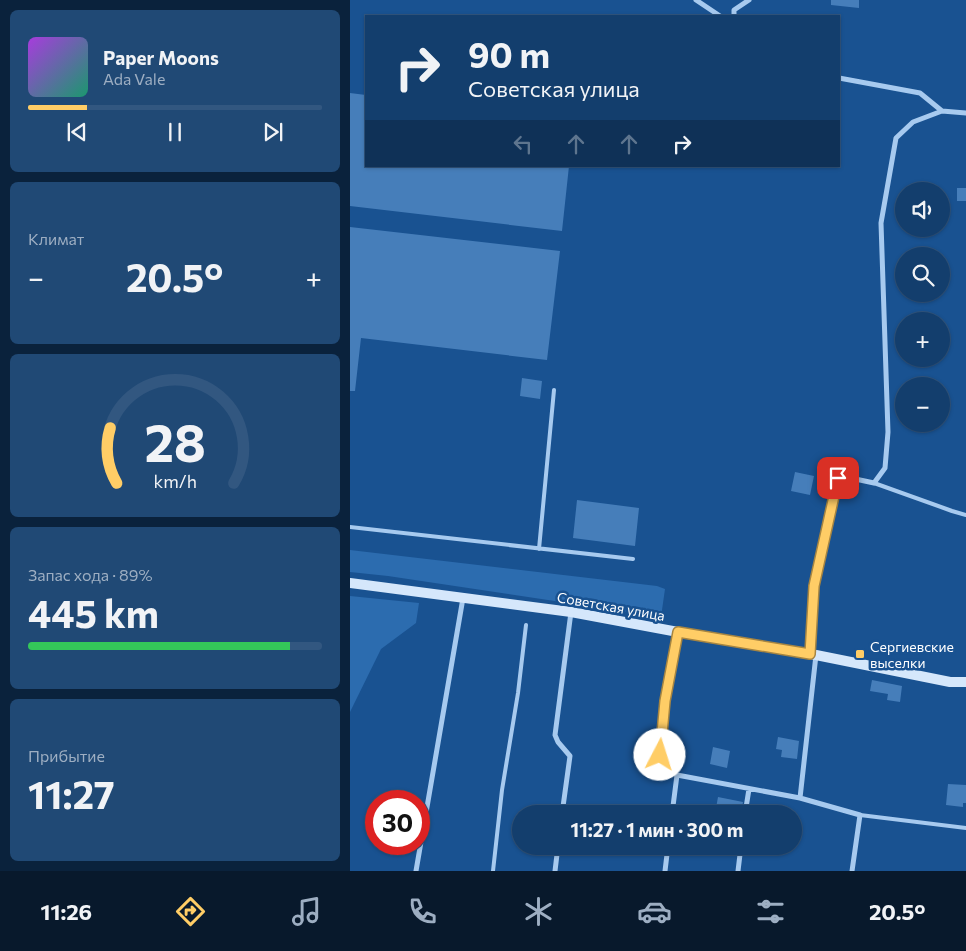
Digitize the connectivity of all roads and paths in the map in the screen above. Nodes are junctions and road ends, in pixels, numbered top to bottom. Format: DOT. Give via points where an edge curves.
graph roads {
  1 [pos="696,0"];
  2 [pos="749,0"];
  3 [pos="718,15"];
  4 [pos="734,15"];
  5 [pos="840,78"];
  6 [pos="942,111"];
  7 [pos="966,113"];
  8 [pos="554,390"];
  9 [pos="874,483"];
  10 [pos="966,515"];
  11 [pos="350,527"];
  12 [pos="539,549"];
  13 [pos="633,559"];
  14 [pos="350,583"];
  15 [pos="464,598"];
  16 [pos="571,612"];
  17 [pos="526,625"];
  18 [pos="678,632"];
  19 [pos="813,654"];
  20 [pos="966,682"];
  21 [pos="678,775"];
  22 [pos="748,789"];
  23 [pos="800,798"];
  24 [pos="563,805"];
  25 [pos="673,805"];
  26 [pos="746,805"];
  27 [pos="860,815"];
  28 [pos="966,828"];
  29 [pos="557,855"];
  30 [pos="667,855"];
  31 [pos="740,855"];
  32 [pos="416,871"];
  33 [pos="492,871"];
  34 [pos="554,871"];
  35 [pos="665,871"];
  36 [pos="738,871"];
  37 [pos="852,871"];
  1 -- 3 [label="street"];
  2 -- 4 [label="street" via="734,10"];
  5 -- 6 [label="street" via="920,94"];
  6 -- 7 [label="street"];
  6 -- 9 [label="street" via="913,122 896,138 881,222 888,432 886,468"];
  8 -- 12 [label="lane"];
  9 -- 10 [label="lane"];
  9 -- 19 [label="street" via="838,478 814,586"];
  11 -- 12 [label="lane"];
  12 -- 13 [label="lane"];
  14 -- 15 [label="street, Советская улица"];
  15 -- 16 [label="street, Советская улица"];
  15 -- 32 [label="street"];
  16 -- 18 [label="street, Советская улица"];
  16 -- 24 [label="street" via="555,735 570,756"];
  17 -- 33 [label="lane"];
  18 -- 19 [label="street, Советская улица"];
  18 -- 21 [label="street" via="665,701 660,755 669,771"];
  19 -- 20 [label="street, Советская улица" via="950,682"];
  19 -- 23 [label="street"];
  21 -- 22 [label="street"];
  21 -- 25 [label="street"];
  22 -- 23 [label="street"];
  22 -- 26 [label="street"];
  23 -- 27 [label="street"];
  27 -- 28 [label="lane"];
  27 -- 37 [label="street"];
  29 -- 34 [label="street"];
  30 -- 35 [label="street"];
  31 -- 36 [label="street"];
}
